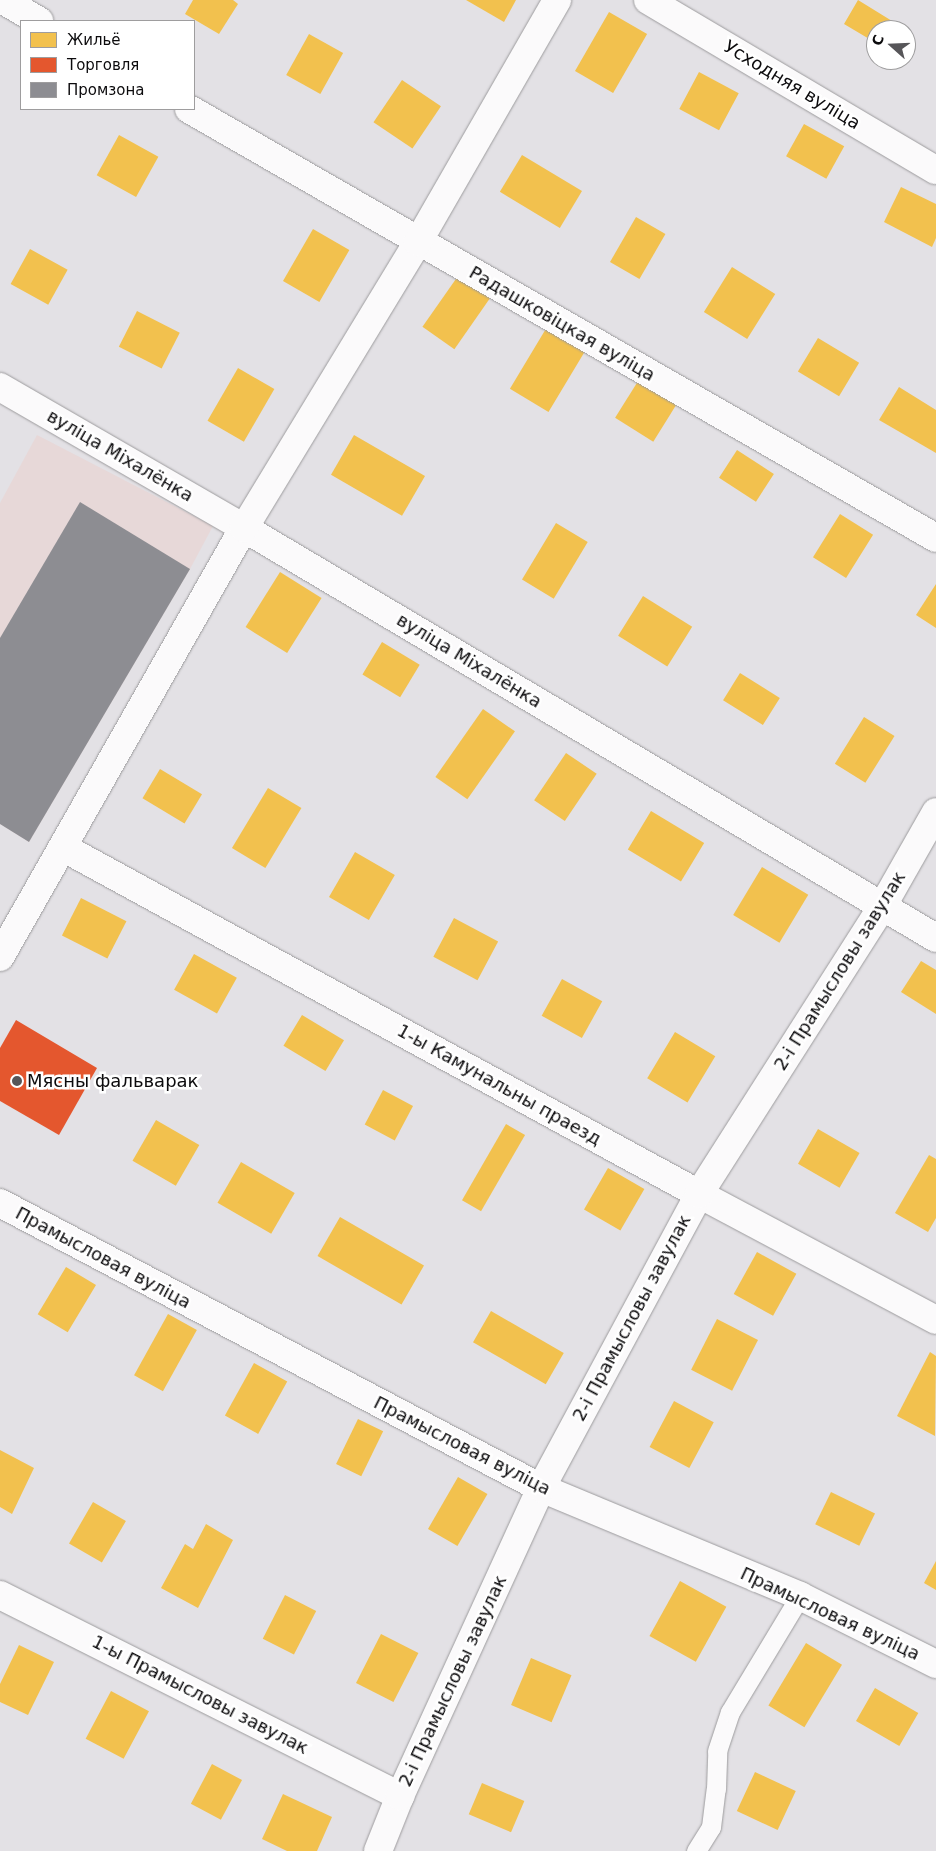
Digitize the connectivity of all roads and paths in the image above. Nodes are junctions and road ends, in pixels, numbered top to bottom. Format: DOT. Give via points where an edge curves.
graph roads {
  1 [pos="3,0"];
  2 [pos="557,0"];
  3 [pos="648,0"];
  4 [pos="37,20"];
  5 [pos="191,110"];
  6 [pos="936,170"];
  7 [pos="418,242"];
  8 [pos="0,387"];
  9 [pos="244,528"];
  10 [pos="936,538"];
  11 [pos="936,812"];
  12 [pos="64,848"];
  13 [pos="882,907"];
  14 [pos="936,938"];
  15 [pos="0,958"];
  16 [pos="699,1194"];
  17 [pos="0,1204"];
  18 [pos="936,1320"];
  19 [pos="541,1488"];
  20 [pos="0,1595"];
  21 [pos="800,1596"];
  22 [pos="936,1664"];
  23 [pos="400,1796"];
  24 [pos="378,1851"];
  25 [pos="696,1851"];
  1 -- 4 [label="street"];
  2 -- 7 [label="street"];
  3 -- 6 [label="street, Усходняя вуліца"];
  5 -- 7 [label="street, Радашковіцкая вуліца"];
  7 -- 9 [label="street"];
  7 -- 10 [label="street, Радашковіцкая вуліца"];
  8 -- 9 [label="street, вуліца Міхалёнка"];
  9 -- 12 [label="street"];
  9 -- 13 [label="street, вуліца Міхалёнка"];
  11 -- 13 [label="street, 2-і Прамысловы завулак"];
  12 -- 15 [label="street"];
  12 -- 16 [label="street, 1-ы Камунальны праезд"];
  13 -- 14 [label="street, вуліца Міхалёнка"];
  13 -- 16 [label="street, 2-і Прамысловы завулак"];
  16 -- 18 [label="street, 1-ы Камунальны праезд"];
  16 -- 19 [label="street, 2-і Прамысловы завулак"];
  17 -- 19 [label="street, Прамысловая вуліца"];
  19 -- 21 [label="street, Прамысловая вуліца"];
  19 -- 23 [label="street, 2-і Прамысловы завулак"];
  20 -- 23 [label="street, 1-ы Прамысловы завулак"];
  21 -- 22 [label="street, Прамысловая вуліца"];
  21 -- 25 [label="lane" via="730,1712 717,1751 711,1827"];
  23 -- 24 [label="street, 2-і Прамысловы завулак"];
}
